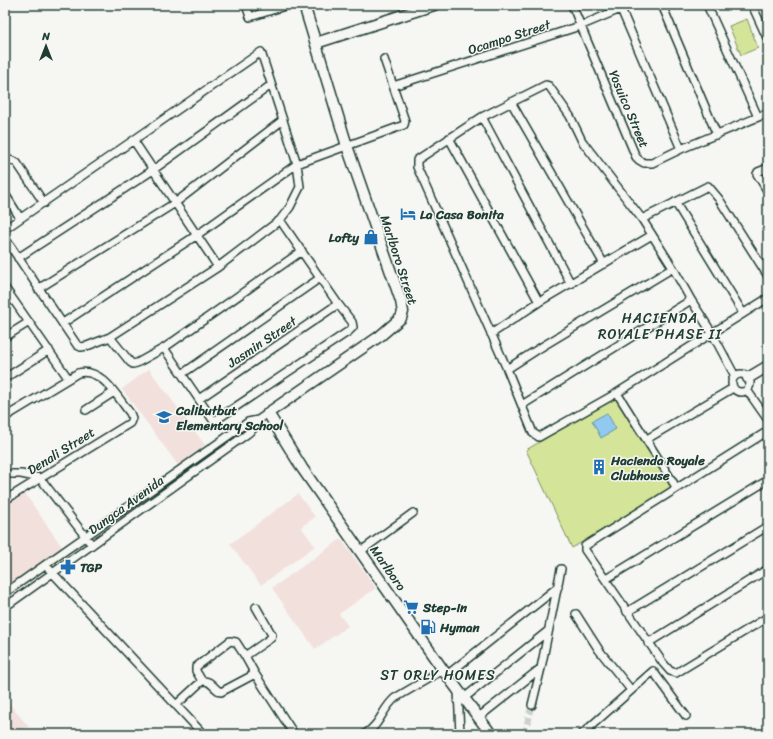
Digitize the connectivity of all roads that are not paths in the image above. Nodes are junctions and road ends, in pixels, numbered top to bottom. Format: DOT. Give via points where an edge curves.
graph roads {
  1 [pos="246,5"];
  2 [pos="288,5"];
  3 [pos="304,5"];
  4 [pos="434,5"];
  5 [pos="572,5"];
  6 [pos="630,5"];
  7 [pos="662,5"];
  8 [pos="707,5"];
  9 [pos="752,5"];
  10 [pos="621,9"];
  11 [pos="580,26"];
  12 [pos="768,40"];
  13 [pos="316,44"];
  14 [pos="384,59"];
  15 [pos="271,85"];
  16 [pos="393,86"];
  17 [pos="512,102"];
  18 [pos="768,113"];
  19 [pos="482,117"];
  20 [pos="758,117"];
  21 [pos="283,120"];
  22 [pos="717,135"];
  23 [pos="449,138"];
  24 [pos="134,141"];
  25 [pos="348,146"];
  26 [pos="681,149"];
  27 [pos="5,162"];
  28 [pos="297,164"];
  29 [pos="768,168"];
  30 [pos="153,170"];
  31 [pos="768,192"];
  32 [pos="5,194"];
  33 [pos="175,202"];
  34 [pos="675,202"];
  35 [pos="44,203"];
  36 [pos="20,218"];
  37 [pos="642,219"];
  38 [pos="280,220"];
  39 [pos="5,229"];
  40 [pos="197,235"];
  41 [pos="652,235"];
  42 [pos="5,238"];
  43 [pos="302,251"];
  44 [pos="18,258"];
  45 [pos="604,264"];
  46 [pos="218,267"];
  47 [pos="673,268"];
  48 [pos="768,276"];
  49 [pos="320,278"];
  50 [pos="571,284"];
  51 [pos="5,288"];
  52 [pos="38,289"];
  53 [pos="8,296"];
  54 [pos="768,298"];
  55 [pos="690,300"];
  56 [pos="539,302"];
  57 [pos="338,304"];
  58 [pos="743,313"];
  59 [pos="29,322"];
  60 [pos="63,323"];
  61 [pos="712,333"];
  62 [pos="491,334"];
  63 [pos="5,337"];
  64 [pos="110,337"];
  65 [pos="164,348"];
  66 [pos="49,350"];
  67 [pos="768,366"];
  68 [pos="507,368"];
  69 [pos="182,374"];
  70 [pos="735,376"];
  71 [pos="5,378"];
  72 [pos="68,378"];
  73 [pos="748,378"];
  74 [pos="733,388"];
  75 [pos="747,390"];
  76 [pos="114,392"];
  77 [pos="617,393"];
  78 [pos="199,399"];
  79 [pos="522,405"];
  80 [pos="86,410"];
  81 [pos="268,413"];
  82 [pos="5,417"];
  83 [pos="258,420"];
  84 [pos="768,420"];
  85 [pos="768,431"];
  86 [pos="646,439"];
  87 [pos="5,474"];
  88 [pos="40,478"];
  89 [pos="768,480"];
  90 [pos="676,487"];
  91 [pos="6,498"];
  92 [pos="412,513"];
  93 [pos="768,526"];
  94 [pos="85,536"];
  95 [pos="92,545"];
  96 [pos="361,551"];
  97 [pos="44,564"];
  98 [pos="561,569"];
  99 [pos="768,569"];
  100 [pos="53,572"];
  101 [pos="606,579"];
  102 [pos="558,587"];
  103 [pos="5,593"];
  104 [pos="5,607"];
  105 [pos="256,607"];
  106 [pos="627,612"];
  107 [pos="576,614"];
  108 [pos="768,617"];
  109 [pos="548,631"];
  110 [pos="648,642"];
  111 [pos="245,656"];
  112 [pos="541,668"];
  113 [pos="445,673"];
  114 [pos="255,674"];
  115 [pos="202,681"];
  116 [pos="631,690"];
  117 [pos="461,693"];
  118 [pos="176,705"];
  119 [pos="532,705"];
  120 [pos="686,716"];
  121 [pos="479,717"];
  122 [pos="203,734"];
  123 [pos="294,734"];
  124 [pos="365,734"];
  125 [pos="460,734"];
  126 [pos="491,734"];
  127 [pos="582,734"];
  1 -- 2 [label="street" via="250,17"];
  3 -- 13 [label="street"];
  4 -- 13 [label="street"];
  5 -- 11 [label="street, Yosuico Street"];
  6 -- 10 [label="street, Ocampo Street"];
  7 -- 22 [label="street"];
  8 -- 20 [label="street"];
  9 -- 12 [label="street"];
  10 -- 11 [label="street, Ocampo Street"];
  10 -- 26 [label="street"];
  11 -- 16 [label="street, Ocampo Street"];
  11 -- 26 [label="street, Yosuico Street" via="636,157 644,163 652,163"];
  13 -- 25 [label="street"];
  14 -- 16 [label="street"];
  15 -- 21 [label="street"];
  15 -- 24 [label="street" via="261,52"];
  15 -- 30 [label="street"];
  16 -- 25 [label="street" via="405,124"];
  17 -- 19 [label="street"];
  17 -- 37 [label="street" via="546,85 549,86 570,116 582,141"];
  17 -- 45 [label="street"];
  18 -- 20 [label="street, Yosuico Street"];
  19 -- 23 [label="street"];
  19 -- 50 [label="street"];
  20 -- 22 [label="street, Yosuico Street"];
  21 -- 28 [label="street"];
  21 -- 33 [label="street"];
  22 -- 26 [label="street, Yosuico Street"];
  23 -- 56 [label="street"];
  23 -- 62 [label="street" via="419,157 416,163"];
  24 -- 30 [label="street"];
  24 -- 35 [label="street"];
  25 -- 28 [label="street"];
  25 -- 81 [label="street, Marlboro Street" via="401,301 402,318"];
  27 -- 35 [label="street" via="10,160 17,163"];
  28 -- 38 [label="street" via="300,187"];
  28 -- 40 [label="street"];
  29 -- 31 [label="street" via="757,174"];
  30 -- 33 [label="street"];
  30 -- 44 [label="street"];
  32 -- 36 [label="street"];
  33 -- 40 [label="street"];
  33 -- 52 [label="street"];
  34 -- 37 [label="street"];
  34 -- 48 [label="street" via="708,186"];
  34 -- 58 [label="street"];
  35 -- 36 [label="street"];
  36 -- 39 [label="street"];
  37 -- 41 [label="street"];
  38 -- 43 [label="street"];
  38 -- 46 [label="street"];
  40 -- 46 [label="street"];
  40 -- 60 [label="street"];
  41 -- 45 [label="street"];
  41 -- 47 [label="street"];
  42 -- 44 [label="street"];
  43 -- 49 [label="street"];
  43 -- 65 [label="street"];
  44 -- 52 [label="street"];
  45 -- 50 [label="street"];
  46 -- 64 [label="street"];
  47 -- 55 [label="street"];
  47 -- 68 [label="street"];
  49 -- 57 [label="street"];
  49 -- 69 [label="street"];
  50 -- 56 [label="street"];
  51 -- 53 [label="street"];
  52 -- 60 [label="street"];
  53 -- 59 [label="street"];
  54 -- 58 [label="street"];
  55 -- 61 [label="street"];
  55 -- 79 [label="street"];
  56 -- 62 [label="street"];
  57 -- 78 [label="street, Jasmin Street"];
  57 -- 78 [label="street" via="352,322 353,327 349,331 216,420 213,420"];
  58 -- 61 [label="street"];
  59 -- 63 [label="street"];
  59 -- 66 [label="street"];
  60 -- 64 [label="street" via="81,347"];
  61 -- 70 [label="street"];
  61 -- 77 [label="street"];
  62 -- 68 [label="street"];
  64 -- 65 [label="street" via="133,364"];
  65 -- 69 [label="street"];
  66 -- 71 [label="street"];
  66 -- 72 [label="street"];
  67 -- 73 [label="street"];
  68 -- 79 [label="street"];
  69 -- 78 [label="street"];
  70 -- 73 [label="street" via="742,374"];
  70 -- 74 [label="street" via="732,380"];
  72 -- 76 [label="street" via="81,372 89,373 102,378"];
  72 -- 82 [label="street"];
  73 -- 75 [label="street" via="750,382"];
  74 -- 75 [label="street" via="740,392"];
  74 -- 86 [label="street"];
  75 -- 84 [label="street"];
  76 -- 80 [label="street"];
  76 -- 88 [label="street, Denali Street" via="131,415 130,423"];
  77 -- 79 [label="street" via="539,437 533,433"];
  77 -- 86 [label="street"];
  81 -- 83 [label="street, Dungca Avenida"];
  81 -- 96 [label="street, Marlboro" via="302,468"];
  83 -- 94 [label="street, Dungca Avenida" via="248,422"];
  83 -- 95 [label="street, Dungca Avenida" via="247,434"];
  85 -- 90 [label="street"];
  86 -- 90 [label="street"];
  87 -- 88 [label="street"];
  88 -- 91 [label="street, Denali Street"];
  88 -- 94 [label="street"];
  89 -- 101 [label="street"];
  90 -- 101 [label="street" via="585,546 585,550"];
  92 -- 96 [label="street"];
  93 -- 106 [label="street"];
  94 -- 95 [label="street"];
  94 -- 97 [label="street, Dungca Avenida"];
  95 -- 100 [label="street, Dungca Avenida"];
  96 -- 113 [label="street, Marlboro"];
  97 -- 100 [label="street"];
  97 -- 103 [label="street, Dungca Avenida"];
  98 -- 102 [label="street"];
  99 -- 110 [label="street"];
  100 -- 104 [label="street, Dungca Avenida"];
  100 -- 118 [label="street"];
  101 -- 106 [label="street"];
  102 -- 109 [label="street"];
  102 -- 113 [label="street"];
  105 -- 111 [label="street" via="272,637"];
  106 -- 110 [label="street"];
  107 -- 116 [label="street" via="599,650"];
  108 -- 110 [label="street" via="676,673 670,671"];
  109 -- 112 [label="street"];
  109 -- 117 [label="street"];
  111 -- 114 [label="street"];
  111 -- 115 [label="street" via="236,642 230,641 196,667"];
  112 -- 119 [label="street"];
  112 -- 121 [label="street"];
  113 -- 117 [label="street, Marlboro"];
  113 -- 124 [label="street" via="395,698 375,726"];
  114 -- 115 [label="street" via="221,692 209,682"];
  114 -- 123 [label="street"];
  115 -- 118 [label="street"];
  116 -- 120 [label="street" via="653,671"];
  116 -- 127 [label="street"];
  117 -- 121 [label="street, Marlboro"];
  117 -- 125 [label="street"];
  118 -- 122 [label="street"];
  121 -- 126 [label="street, Marlboro"];
}
